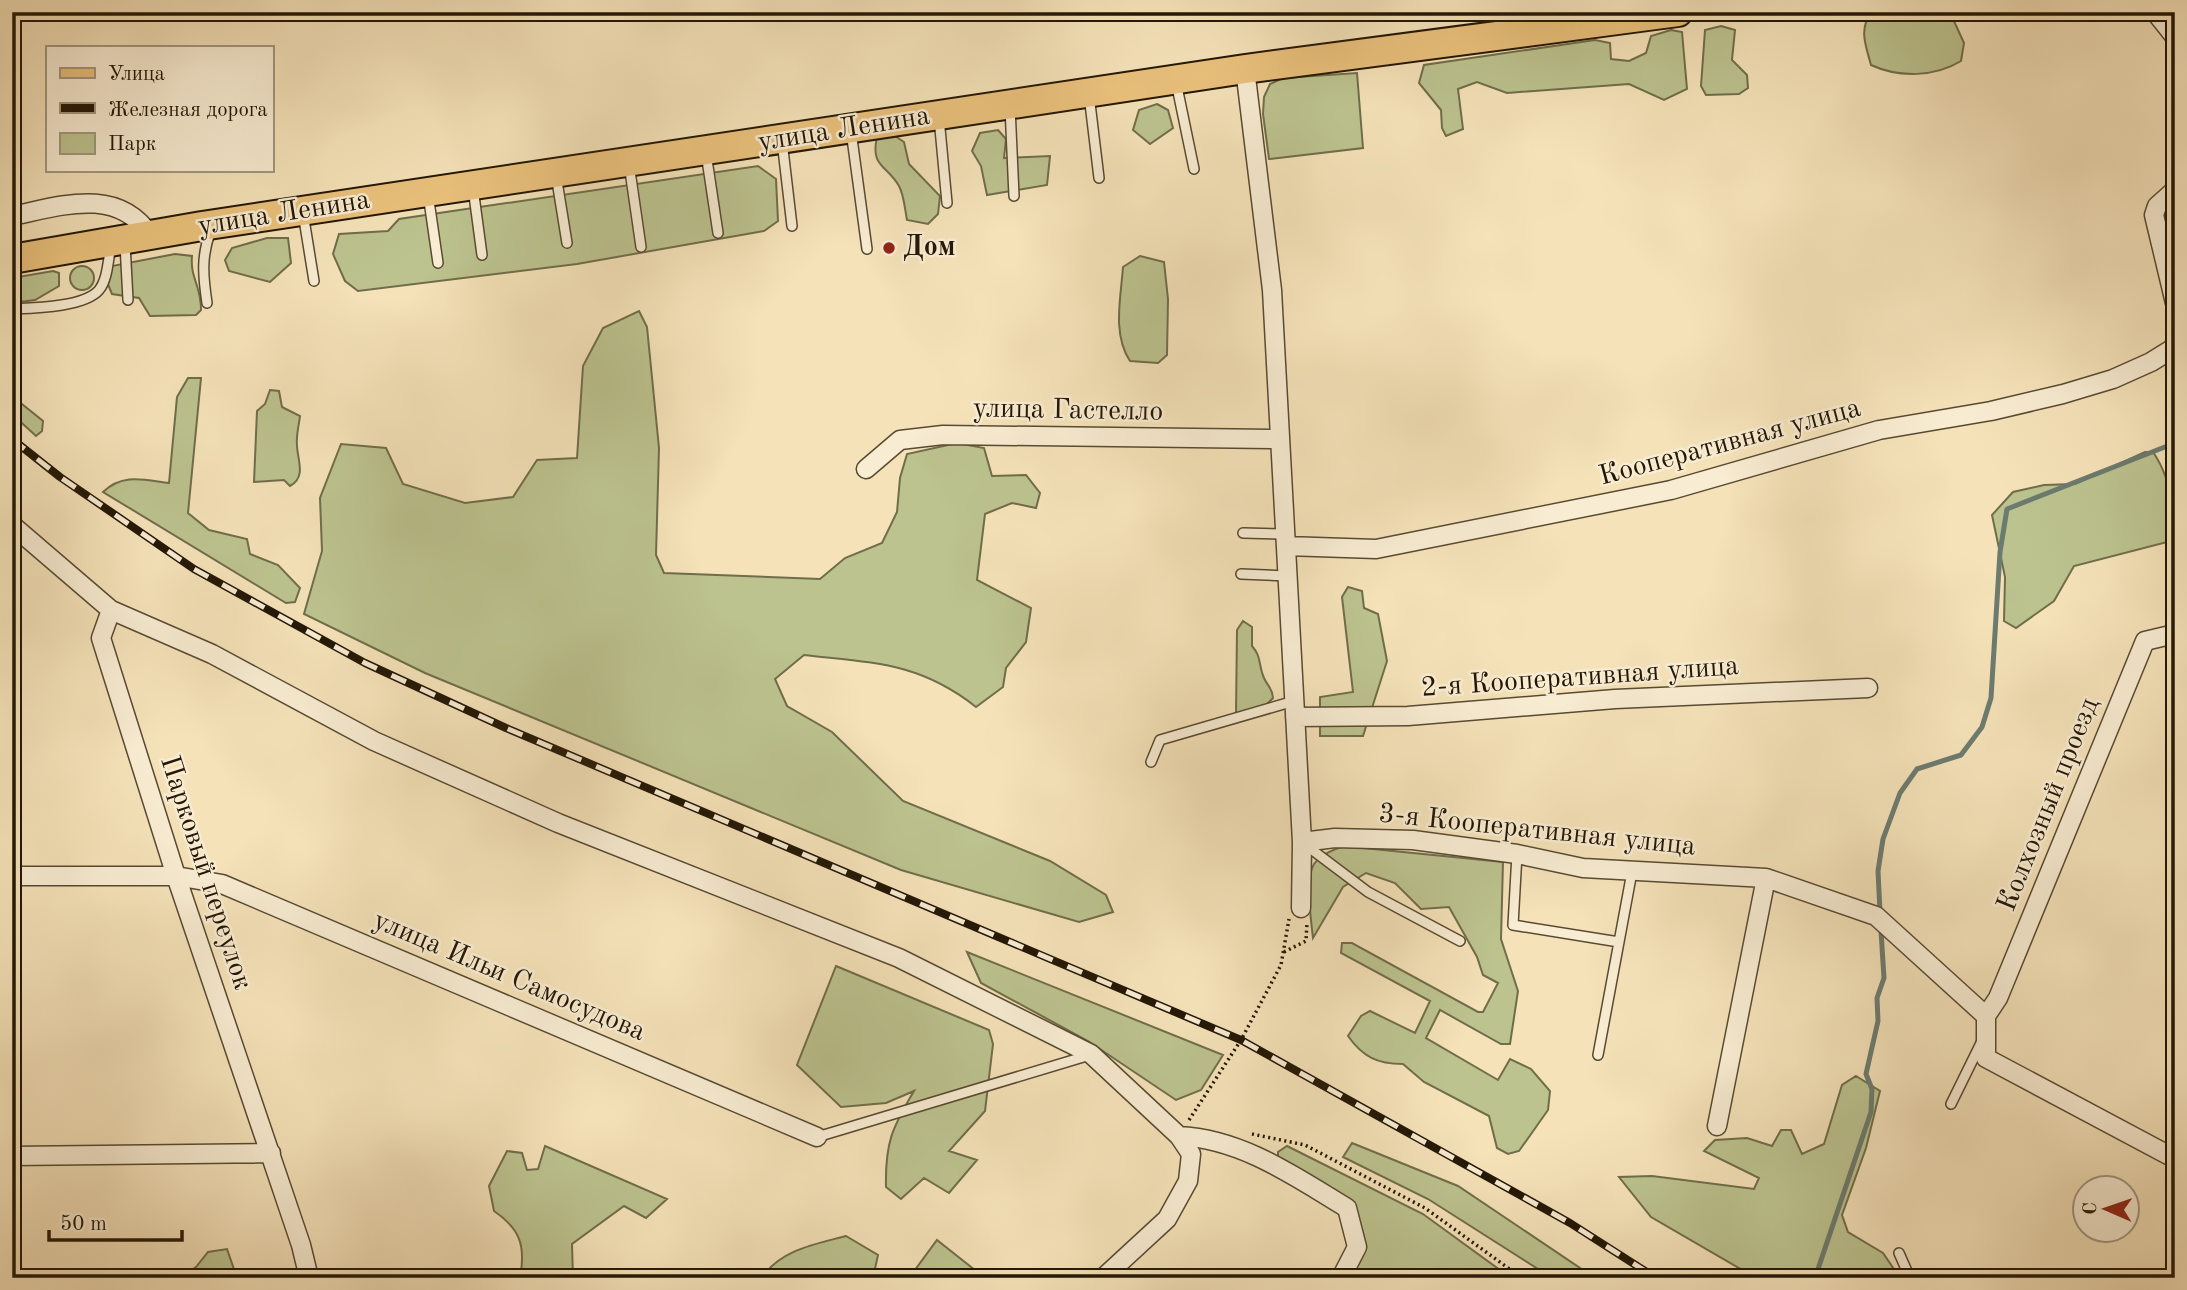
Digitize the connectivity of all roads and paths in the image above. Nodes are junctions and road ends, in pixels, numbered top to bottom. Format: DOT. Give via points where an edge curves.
graph roads {
  1 [pos="1678,12"];
  2 [pos="2155,12"];
  3 [pos="2175,37"];
  4 [pos="1245,69"];
  5 [pos="1176,80"];
  6 [pos="1089,93"];
  7 [pos="1010,105"];
  8 [pos="939,116"];
  9 [pos="851,129"];
  10 [pos="781,139"];
  11 [pos="705,151"];
  12 [pos="629,162"];
  13 [pos="1194,169"];
  14 [pos="556,173"];
  15 [pos="1099,178"];
  16 [pos="472,186"];
  17 [pos="2175,190"];
  18 [pos="428,192"];
  19 [pos="1014,196"];
  20 [pos="947,204"];
  21 [pos="303,211"];
  22 [pos="12,216"];
  23 [pos="213,225"];
  24 [pos="792,226"];
  25 [pos="718,233"];
  26 [pos="129,238"];
  27 [pos="567,243"];
  28 [pos="641,247"];
  29 [pos="867,249"];
  30 [pos="482,255"];
  31 [pos="12,259"];
  32 [pos="438,263"];
  33 [pos="313,281"];
  34 [pos="128,300"];
  35 [pos="207,303"];
  36 [pos="2175,303"];
  37 [pos="12,309"];
  38 [pos="2175,344"];
  39 [pos="1280,439"];
  40 [pos="866,469"];
  41 [pos="12,525"];
  42 [pos="1243,533"];
  43 [pos="1286,540"];
  44 [pos="1241,574"];
  45 [pos="1288,576"];
  46 [pos="111,610"];
  47 [pos="2175,640"];
  48 [pos="1868,688"];
  49 [pos="1295,709"];
  50 [pos="1151,762"];
  51 [pos="1302,842"];
  52 [pos="1517,854"];
  53 [pos="1632,872"];
  54 [pos="12,876"];
  55 [pos="176,876"];
  56 [pos="1766,878"];
  57 [pos="1301,908"];
  58 [pos="1460,941"];
  59 [pos="1619,942"];
  60 [pos="1284,952"];
  61 [pos="1986,1025"];
  62 [pos="1091,1054"];
  63 [pos="1598,1055"];
  64 [pos="1951,1104"];
  65 [pos="1717,1126"];
  66 [pos="1247,1134"];
  67 [pos="1179,1136"];
  68 [pos="817,1137"];
  69 [pos="271,1153"];
  70 [pos="2173,1153"];
  71 [pos="12,1156"];
  72 [pos="1899,1253"];
  73 [pos="309,1278"];
  74 [pos="1103,1278"];
  75 [pos="1341,1278"];
  76 [pos="1522,1278"];
  77 [pos="1910,1278"];
  1 -- 4 [label="main road, улица Ленина"];
  2 -- 3 [label="street"];
  4 -- 5 [label="main road, улица Ленина"];
  4 -- 39 [label="street" via="1272,290"];
  5 -- 6 [label="main road, улица Ленина"];
  5 -- 13 [label="lane"];
  6 -- 7 [label="main road, улица Ленина"];
  6 -- 15 [label="lane"];
  7 -- 8 [label="main road, улица Ленина"];
  7 -- 19 [label="lane"];
  8 -- 9 [label="main road, улица Ленина"];
  8 -- 20 [label="lane"];
  9 -- 10 [label="main road, улица Ленина"];
  9 -- 29 [label="lane"];
  10 -- 11 [label="main road, улица Ленина"];
  10 -- 24 [label="lane"];
  11 -- 12 [label="main road, улица Ленина"];
  11 -- 25 [label="lane"];
  12 -- 14 [label="main road, улица Ленина"];
  12 -- 28 [label="lane"];
  14 -- 16 [label="main road, улица Ленина"];
  14 -- 27 [label="lane"];
  16 -- 18 [label="main road, улица Ленина"];
  16 -- 30 [label="lane"];
  17 -- 36 [label="street" via="2154,215"];
  18 -- 21 [label="main road, улица Ленина"];
  18 -- 32 [label="lane"];
  21 -- 23 [label="main road, улица Ленина"];
  21 -- 33 [label="lane"];
  22 -- 26 [label="street" via="80,202 102,203 139,219"];
  23 -- 26 [label="main road, улица Ленина"];
  23 -- 35 [label="lane" via="203,250"];
  26 -- 31 [label="main road, улица Ленина"];
  26 -- 34 [label="lane"];
  26 -- 37 [label="lane" via="99,289 84,300"];
  38 -- 43 [label="street, Кооперативная улица" via="2151,362 2113,379 2063,394 1879,430 1671,490 1376,549"];
  39 -- 40 [label="street, улица Гастелло" via="943,435 900,440"];
  39 -- 43 [label="street"];
  41 -- 46 [label="street"];
  42 -- 43 [label="lane"];
  43 -- 45 [label="street"];
  44 -- 45 [label="lane"];
  45 -- 49 [label="street"];
  46 -- 55 [label="street, Парковый переулок" via="101,638"];
  46 -- 62 [label="street" via="212,654 374,741 558,823 899,958"];
  47 -- 61 [label="street, Колхозный проезд" via="2166,636 2145,641"];
  48 -- 49 [label="street, 2-я Кооперативная улица" via="1615,699 1408,716"];
  49 -- 50 [label="lane" via="1160,740"];
  49 -- 51 [label="street"];
  51 -- 52 [label="street, 3-я Кооперативная улица" via="1413,840"];
  51 -- 57 [label="street"];
  51 -- 58 [label="lane" via="1368,892"];
  52 -- 53 [label="street, 3-я Кооперативная улица" via="1583,868"];
  52 -- 59 [label="lane" via="1513,925"];
  53 -- 56 [label="street, 3-я Кооперативная улица"];
  53 -- 59 [label="lane"];
  54 -- 55 [label="street, улица Ильи Самосудова"];
  55 -- 68 [label="street, улица Ильи Самосудова" via="222,884"];
  55 -- 69 [label="street, Парковый переулок"];
  56 -- 61 [label="street, 3-я Кооперативная улица" via="1876,916"];
  56 -- 65 [label="street"];
  57 -- 60 [label="path" via="1290,916"];
  57 -- 60 [label="path" via="1307,918 1306,942"];
  59 -- 63 [label="lane"];
  60 -- 67 [label="path" via="1241,1040"];
  61 -- 64 [label="lane"];
  61 -- 70 [label="street" via="1986,1058"];
  62 -- 67 [label="street"];
  62 -- 68 [label="lane"];
  66 -- 76 [label="path" via="1305,1145 1425,1208"];
  67 -- 74 [label="street" via="1191,1154 1188,1181 1167,1219"];
  67 -- 75 [label="street" via="1204,1137 1260,1156 1347,1209 1357,1247"];
  69 -- 71 [label="street"];
  69 -- 73 [label="street, Парковый переулок"];
  72 -- 77 [label="lane"];
}
